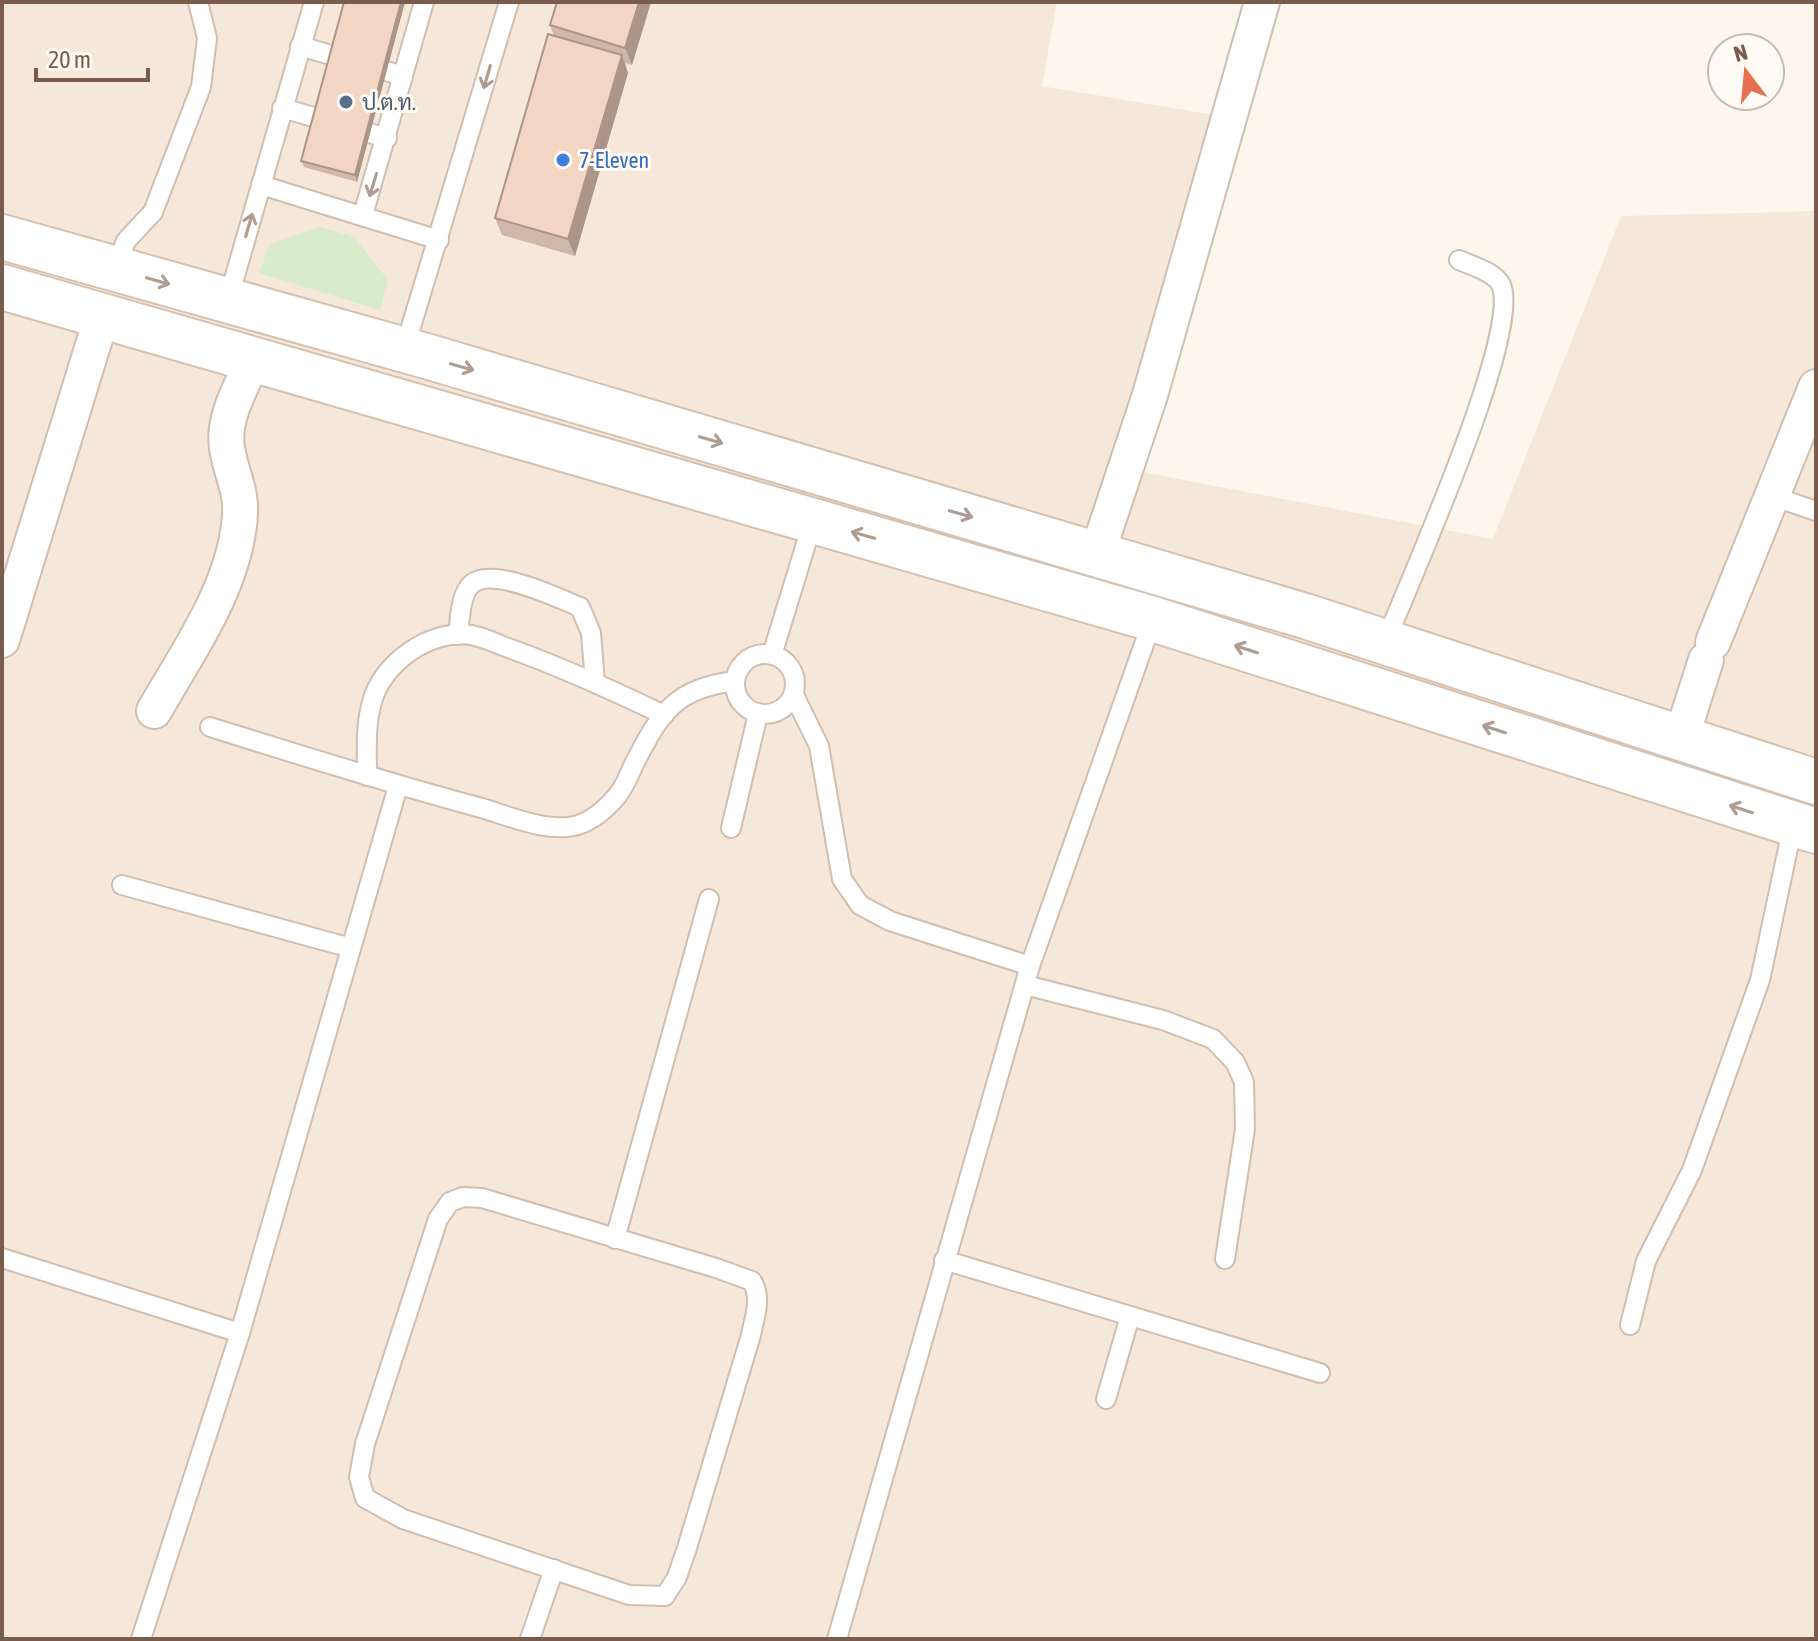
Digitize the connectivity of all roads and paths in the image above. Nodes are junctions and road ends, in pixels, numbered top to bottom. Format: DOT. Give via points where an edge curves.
graph roads {
  1 [pos="198,2"];
  2 [pos="314,2"];
  3 [pos="509,2"];
  4 [pos="1262,2"];
  5 [pos="418,6"];
  6 [pos="300,46"];
  7 [pos="403,76"];
  8 [pos="282,108"];
  9 [pos="387,138"];
  10 [pos="261,185"];
  11 [pos="363,215"];
  12 [pos="2,237"];
  13 [pos="439,240"];
  14 [pos="1459,260"];
  15 [pos="115,268"];
  16 [pos="2,289"];
  17 [pos="228,300"];
  18 [pos="102,316"];
  19 [pos="404,350"];
  20 [pos="253,360"];
  21 [pos="1816,387"];
  22 [pos="1772,496"];
  23 [pos="1816,511"];
  24 [pos="813,521"];
  25 [pos="1097,554"];
  26 [pos="1153,619"];
  27 [pos="458,635"];
  28 [pos="2,640"];
  29 [pos="1385,643"];
  30 [pos="772,655"];
  31 [pos="735,681"];
  32 [pos="595,683"];
  33 [pos="794,695"];
  34 [pos="154,711"];
  35 [pos="758,714"];
  36 [pos="664,715"];
  37 [pos="210,727"];
  38 [pos="1681,738"];
  39 [pos="367,776"];
  40 [pos="1816,782"];
  41 [pos="398,786"];
  42 [pos="731,828"];
  43 [pos="1804,828"];
  44 [pos="122,885"];
  45 [pos="709,899"];
  46 [pos="351,948"];
  47 [pos="1030,966"];
  48 [pos="1025,985"];
  49 [pos="615,1239"];
  50 [pos="2,1258"];
  51 [pos="1225,1259"];
  52 [pos="944,1260"];
  53 [pos="1130,1316"];
  54 [pos="1630,1325"];
  55 [pos="240,1333"];
  56 [pos="1320,1373"];
  57 [pos="1106,1399"];
  58 [pos="554,1569"];
  59 [pos="141,1639"];
  60 [pos="530,1639"];
  61 [pos="837,1639"];
  1 -- 15 [label="lane" via="207,38 201,87 153,212 126,241"];
  2 -- 6 [label="lane"];
  3 -- 13 [label="lane, one-way"];
  4 -- 25 [label="street" via="1150,395"];
  5 -- 7 [label="lane"];
  6 -- 7 [label="lane"];
  6 -- 8 [label="lane"];
  7 -- 9 [label="lane"];
  8 -- 9 [label="lane"];
  8 -- 10 [label="lane"];
  9 -- 11 [label="lane, one-way"];
  10 -- 11 [label="lane"];
  17 -- 10 [label="lane, one-way"];
  11 -- 13 [label="lane"];
  12 -- 15 [label="main road"];
  13 -- 19 [label="lane"];
  14 -- 29 [label="lane" via="1496,278 1501,286 1504,299 1494,357 1436,522"];
  15 -- 17 [label="main road, one-way"];
  16 -- 18 [label="main road"];
  17 -- 19 [label="main road"];
  18 -- 20 [label="main road"];
  18 -- 28 [label="street"];
  19 -- 25 [label="main road, one-way"];
  20 -- 24 [label="main road"];
  20 -- 34 [label="street" via="226,446 240,490 238,535 211,611"];
  21 -- 22 [label="street"];
  22 -- 23 [label="lane"];
  22 -- 38 [label="street" via="1709,651"];
  26 -- 24 [label="main road, one-way"];
  24 -- 30 [label="lane"];
  25 -- 29 [label="main road"];
  43 -- 26 [label="main road, one-way"];
  26 -- 47 [label="lane"];
  27 -- 32 [label="lane" via="472,635"];
  27 -- 32 [label="lane" via="471,584 480,579 511,580 580,607 591,633"];
  27 -- 39 [label="lane" via="424,642 382,681 372,700"];
  29 -- 38 [label="main road"];
  30 -- 31 [label="lane" via="747,660"];
  30 -- 33 [label="lane" via="792,670"];
  31 -- 35 [label="lane" via="737,696"];
  31 -- 36 [label="lane" via="690,690"];
  32 -- 36 [label="lane"];
  33 -- 35 [label="lane" via="786,707"];
  33 -- 47 [label="lane" via="822,758 842,879 860,905 890,921"];
  35 -- 42 [label="lane"];
  36 -- 41 [label="lane" via="619,795 578,825 555,827"];
  37 -- 39 [label="lane"];
  38 -- 40 [label="main road"];
  39 -- 41 [label="lane"];
  41 -- 46 [label="lane"];
  43 -- 54 [label="lane" via="1760,980 1692,1170 1646,1261"];
  44 -- 46 [label="lane"];
  45 -- 49 [label="lane"];
  46 -- 55 [label="lane"];
  47 -- 48 [label="lane"];
  48 -- 51 [label="lane" via="1163,1020 1213,1039 1235,1062 1244,1082 1245,1129"];
  48 -- 52 [label="lane"];
  49 -- 58 [label="lane" via="752,1281 758,1304 673,1587 665,1596 629,1595"];
  49 -- 58 [label="lane" via="482,1198 450,1202 438,1219 361,1466 365,1498 379,1509"];
  50 -- 55 [label="lane"];
  52 -- 53 [label="lane"];
  52 -- 61 [label="lane"];
  53 -- 56 [label="lane"];
  53 -- 57 [label="lane"];
  55 -- 59 [label="lane"];
  58 -- 60 [label="lane"];
}
